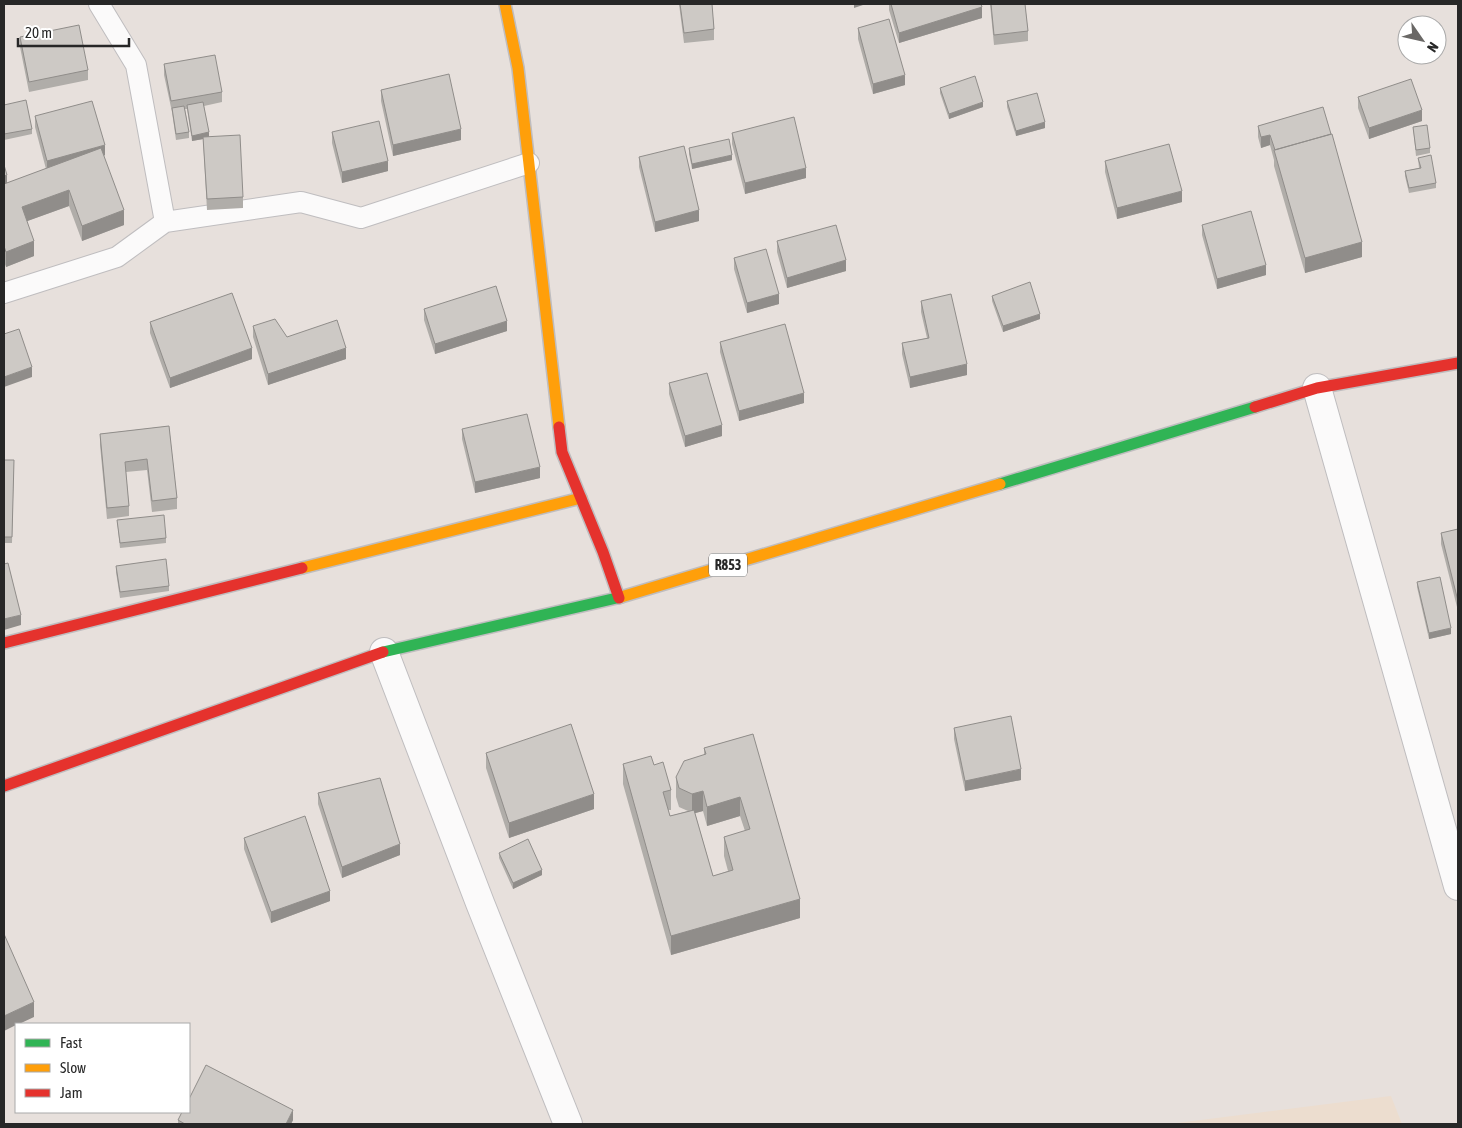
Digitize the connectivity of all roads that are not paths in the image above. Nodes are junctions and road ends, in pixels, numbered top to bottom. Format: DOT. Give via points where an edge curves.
graph roads {
  1 [pos="99,4"];
  2 [pos="505,4"];
  3 [pos="528,163"];
  4 [pos="165,222"];
  5 [pos="4,293"];
  6 [pos="1458,363"];
  7 [pos="1317,388"];
  8 [pos="581,498"];
  9 [pos="619,598"];
  10 [pos="4,643"];
  11 [pos="384,652"];
  12 [pos="4,786"];
  13 [pos="1458,886"];
  14 [pos="568,1124"];
  1 -- 4 [label="lane" via="136,65"];
  2 -- 3 [label="main road" via="518,68"];
  3 -- 4 [label="lane" via="361,218 301,202"];
  3 -- 8 [label="main road" via="562,452"];
  4 -- 5 [label="lane" via="117,257"];
  6 -- 7 [label="main road, R853"];
  7 -- 9 [label="main road, R853"];
  7 -- 13 [label="street"];
  8 -- 9 [label="main road"];
  8 -- 10 [label="main road"];
  9 -- 11 [label="main road, R853"];
  11 -- 12 [label="main road, R853"];
  11 -- 14 [label="street"];
}
